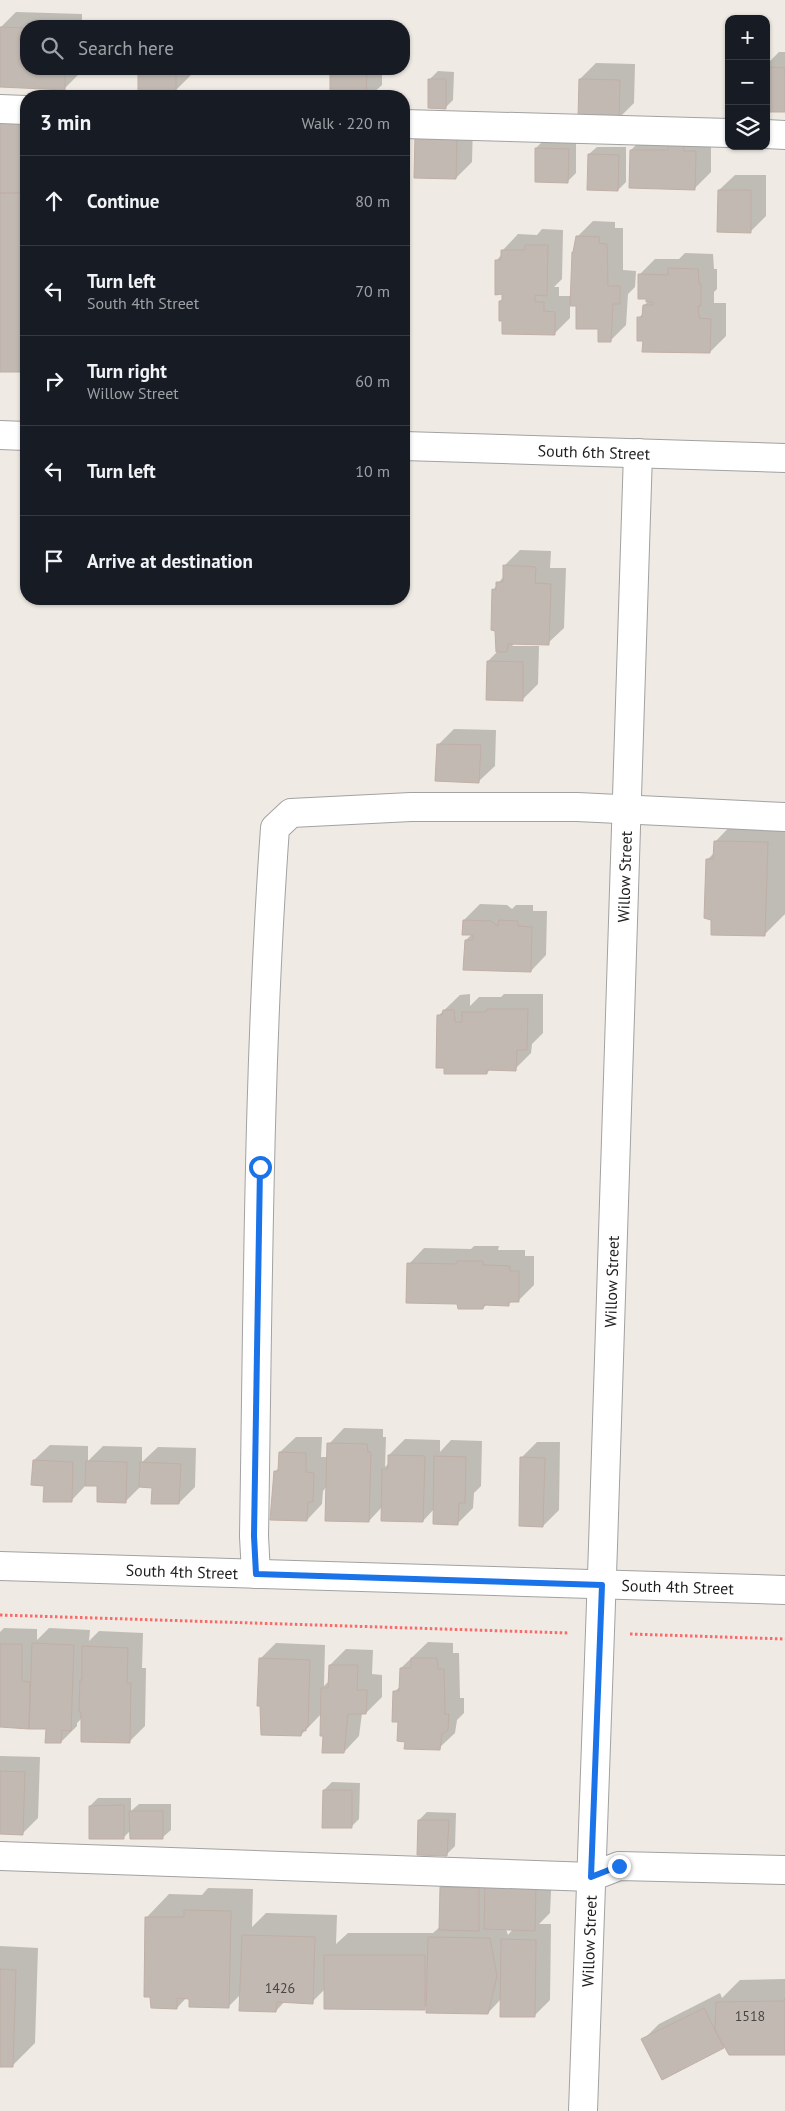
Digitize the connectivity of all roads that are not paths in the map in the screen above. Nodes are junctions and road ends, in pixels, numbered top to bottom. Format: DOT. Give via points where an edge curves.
graph roads {
  1 [pos="0,109"];
  2 [pos="20,110"];
  3 [pos="410,124"];
  4 [pos="725,134"];
  5 [pos="770,134"];
  6 [pos="785,135"];
  7 [pos="0,435"];
  8 [pos="20,436"];
  9 [pos="410,446"];
  10 [pos="638,453"];
  11 [pos="785,458"];
  12 [pos="627,810"];
  13 [pos="785,817"];
  14 [pos="0,1566"];
  15 [pos="256,1574"];
  16 [pos="602,1585"];
  17 [pos="785,1590"];
  18 [pos="0,1856"];
  19 [pos="785,1870"];
  20 [pos="591,1877"];
  21 [pos="583,2111"];
  1 -- 2 [label="street"];
  3 -- 4 [label="street"];
  5 -- 6 [label="street"];
  7 -- 8 [label="street"];
  9 -- 10 [label="street, South 6th Street"];
  10 -- 11 [label="street, South 6th Street"];
  10 -- 12 [label="street, Willow Street"];
  12 -- 13 [label="street"];
  12 -- 15 [label="street" via="412,807 291,813 275,828 269,906 260,1177"];
  12 -- 16 [label="street, Willow Street"];
  14 -- 15 [label="street, South 4th Street"];
  15 -- 16 [label="street, South 4th Street"];
  16 -- 17 [label="street, South 4th Street"];
  16 -- 20 [label="street, Willow Street"];
  18 -- 20 [label="street"];
  19 -- 20 [label="street" via="619,1866"];
  20 -- 21 [label="street, Willow Street"];
}
